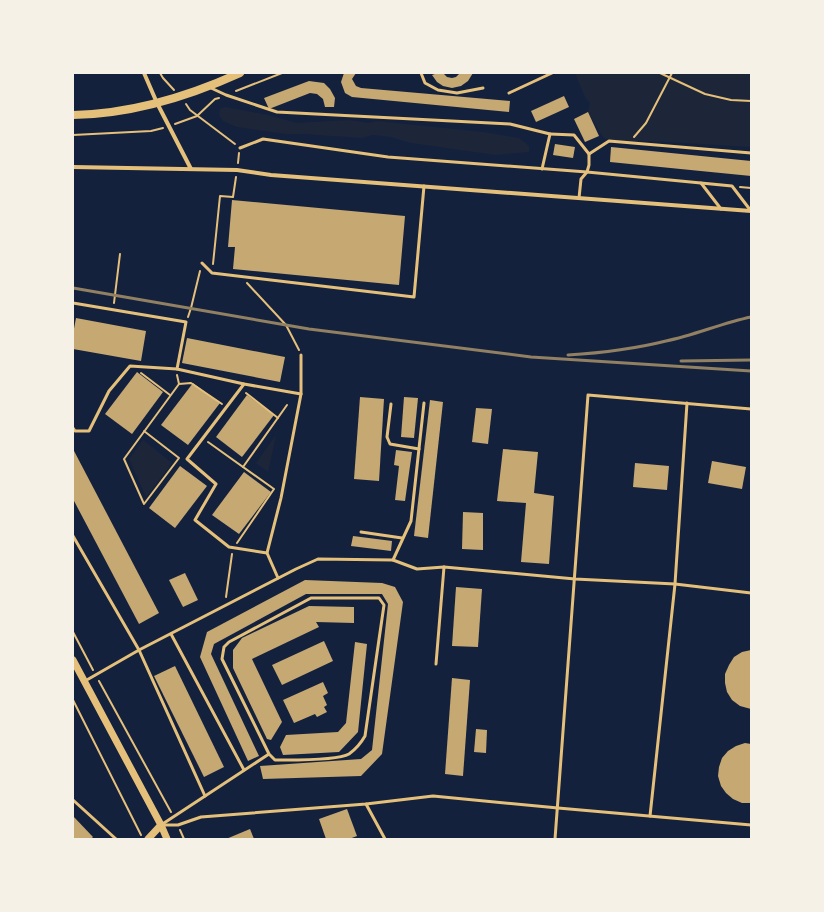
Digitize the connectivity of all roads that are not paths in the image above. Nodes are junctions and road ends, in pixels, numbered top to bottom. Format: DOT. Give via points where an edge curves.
graph roads {
  1 [pos="144,73"];
  2 [pos="240,73"];
  3 [pos="421,73"];
  4 [pos="552,73"];
  5 [pos="209,87"];
  6 [pos="483,88"];
  7 [pos="509,93"];
  8 [pos="157,103"];
  9 [pos="73,115"];
  10 [pos="550,134"];
  11 [pos="240,148"];
  12 [pos="589,154"];
  13 [pos="751,154"];
  14 [pos="73,167"];
  15 [pos="191,169"];
  16 [pos="542,169"];
  17 [pos="587,172"];
  18 [pos="701,183"];
  19 [pos="424,186"];
  20 [pos="579,198"];
  21 [pos="721,209"];
  22 [pos="751,211"];
  23 [pos="202,262"];
  24 [pos="73,303"];
  25 [pos="301,355"];
  26 [pos="177,369"];
  27 [pos="244,384"];
  28 [pos="301,394"];
  29 [pos="424,403"];
  30 [pos="687,403"];
  31 [pos="391,404"];
  32 [pos="751,409"];
  33 [pos="73,428"];
  34 [pos="419,449"];
  35 [pos="361,532"];
  36 [pos="73,536"];
  37 [pos="402,538"];
  38 [pos="267,553"];
  39 [pos="393,560"];
  40 [pos="444,567"];
  41 [pos="278,578"];
  42 [pos="575,579"];
  43 [pos="675,584"];
  44 [pos="751,593"];
  45 [pos="171,634"];
  46 [pos="139,650"];
  47 [pos="73,660"];
  48 [pos="436,664"];
  49 [pos="84,681"];
  50 [pos="269,754"];
  51 [pos="244,770"];
  52 [pos="205,796"];
  53 [pos="73,800"];
  54 [pos="366,804"];
  55 [pos="558,808"];
  56 [pos="650,816"];
  57 [pos="161,825"];
  58 [pos="751,825"];
  59 [pos="116,839"];
  60 [pos="148,839"];
  61 [pos="167,839"];
  62 [pos="385,839"];
  63 [pos="555,839"];
  1 -- 8 [label="street"];
  2 -- 5 [label="main road"];
  3 -- 6 [label="lane" via="425,84 438,90 457,93"];
  4 -- 7 [label="lane"];
  5 -- 8 [label="main road"];
  5 -- 10 [label="lane" via="277,112 510,124"];
  8 -- 9 [label="main road" via="97,115"];
  8 -- 15 [label="street"];
  10 -- 12 [label="lane" via="574,135"];
  10 -- 16 [label="lane"];
  11 -- 16 [label="lane" via="264,139 388,157"];
  12 -- 13 [label="lane" via="609,141"];
  12 -- 17 [label="lane"];
  14 -- 15 [label="street"];
  15 -- 19 [label="street" via="237,170 271,175"];
  16 -- 17 [label="lane"];
  17 -- 18 [label="lane"];
  17 -- 20 [label="lane" via="581,179"];
  18 -- 21 [label="lane"];
  18 -- 22 [label="lane" via="732,186"];
  19 -- 20 [label="street"];
  19 -- 23 [label="lane" via="414,297 212,273"];
  20 -- 21 [label="street"];
  21 -- 22 [label="street"];
  24 -- 26 [label="lane" via="186,322"];
  25 -- 28 [label="lane"];
  26 -- 27 [label="lane"];
  26 -- 33 [label="lane" via="130,366 109,391 89,431 75,431"];
  27 -- 28 [label="lane"];
  27 -- 38 [label="lane" via="186,459 216,484 195,520 229,547"];
  28 -- 38 [label="lane" via="281,498"];
  29 -- 34 [label="lane"];
  30 -- 32 [label="lane"];
  30 -- 42 [label="lane" via="588,395"];
  30 -- 43 [label="lane"];
  31 -- 34 [label="lane" via="387,437 390,444"];
  34 -- 37 [label="lane" via="411,521"];
  35 -- 37 [label="lane"];
  36 -- 46 [label="lane"];
  37 -- 39 [label="lane"];
  38 -- 41 [label="lane"];
  39 -- 40 [label="lane" via="417,569"];
  39 -- 41 [label="lane" via="318,559"];
  40 -- 42 [label="lane"];
  40 -- 48 [label="lane"];
  41 -- 45 [label="lane"];
  42 -- 43 [label="lane"];
  42 -- 55 [label="lane"];
  43 -- 44 [label="lane"];
  43 -- 56 [label="lane"];
  45 -- 46 [label="lane"];
  45 -- 51 [label="lane"];
  46 -- 49 [label="lane"];
  46 -- 52 [label="lane"];
  47 -- 49 [label="street"];
  49 -- 57 [label="street"];
  50 -- 50 [label="lane" via="275,760 335,758 347,755 360,744 365,736 384,605 379,598 311,598 224,647 222,659"];
  50 -- 51 [label="lane"];
  51 -- 52 [label="lane"];
  52 -- 57 [label="lane"];
  53 -- 59 [label="lane"];
  54 -- 55 [label="lane" via="433,796"];
  54 -- 57 [label="lane" via="201,817 178,825"];
  54 -- 62 [label="lane"];
  55 -- 56 [label="lane"];
  55 -- 63 [label="lane"];
  56 -- 58 [label="lane"];
  57 -- 60 [label="street"];
  57 -- 61 [label="street"];
}
